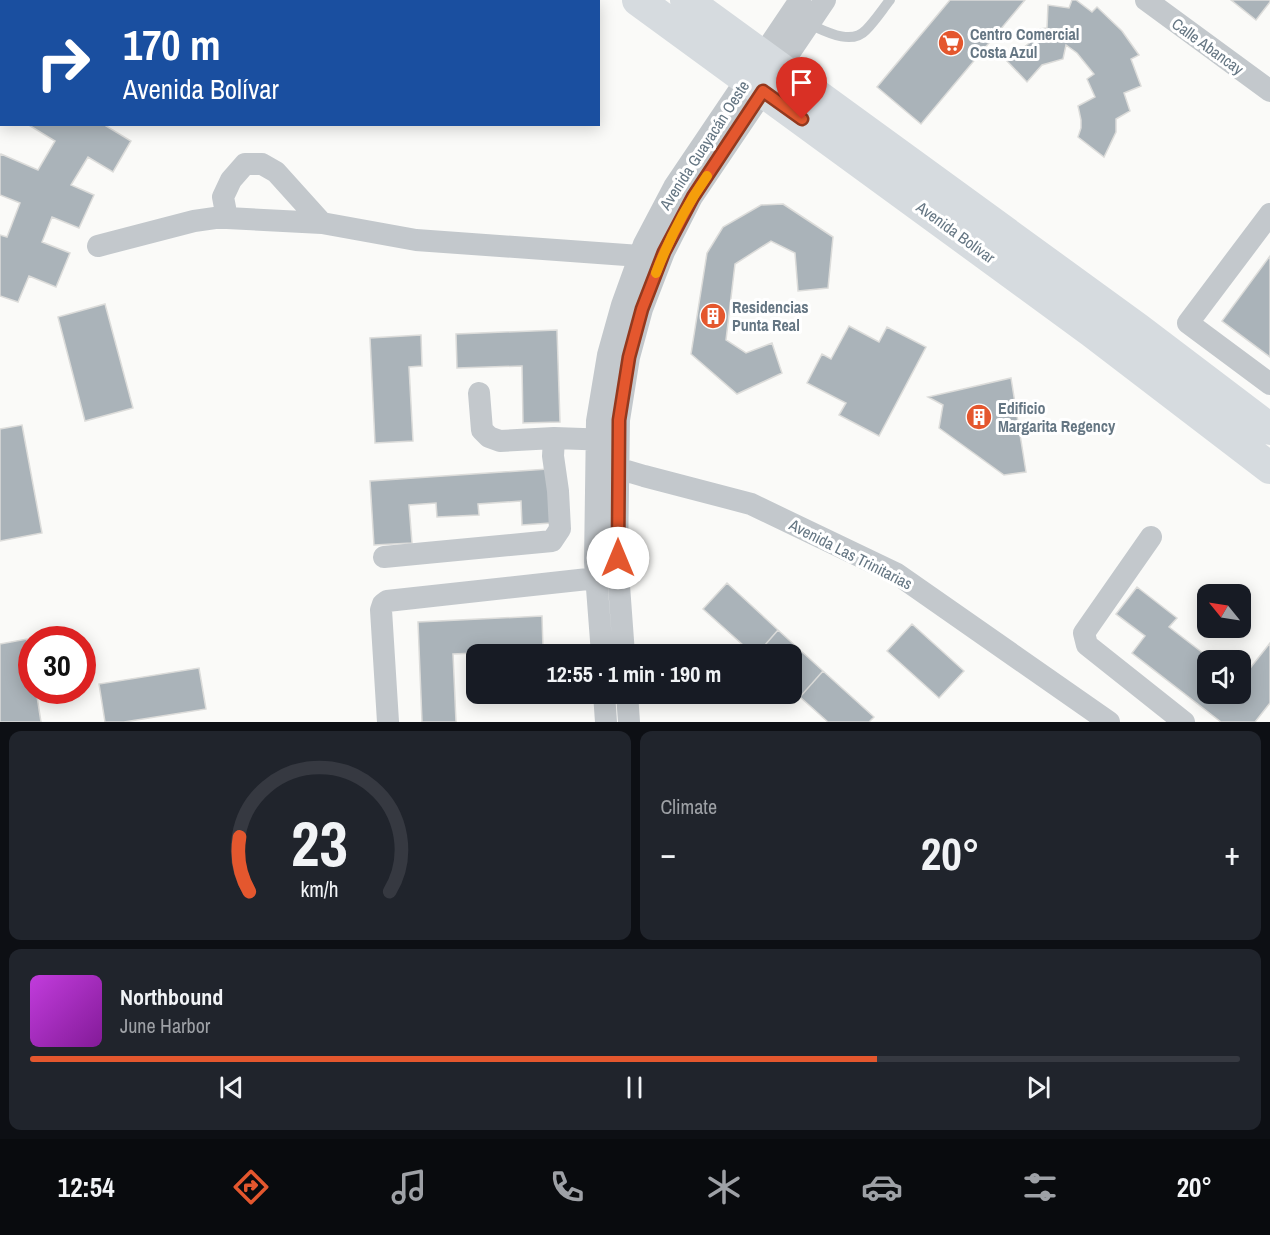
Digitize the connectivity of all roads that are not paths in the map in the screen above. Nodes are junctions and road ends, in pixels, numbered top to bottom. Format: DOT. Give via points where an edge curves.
graph roads {
  1 [pos="638,0"];
  2 [pos="686,0"];
  3 [pos="800,0"];
  4 [pos="825,0"];
  5 [pos="890,0"];
  6 [pos="1146,0"];
  7 [pos="809,24"];
  8 [pos="763,73"];
  9 [pos="1270,91"];
  10 [pos="1270,214"];
  11 [pos="227,218"];
  12 [pos="322,223"];
  13 [pos="98,246"];
  14 [pos="640,256"];
  15 [pos="1270,384"];
  16 [pos="479,393"];
  17 [pos="1270,429"];
  18 [pos="554,438"];
  19 [pos="608,440"];
  20 [pos="607,466"];
  21 [pos="1270,468"];
  22 [pos="1151,537"];
  23 [pos="384,557"];
  24 [pos="597,578"];
  25 [pos="601,644"];
  26 [pos="623,644"];
  27 [pos="605,704"];
  28 [pos="628,704"];
  29 [pos="1173,719"];
  30 [pos="388,722"];
  31 [pos="606,722"];
  32 [pos="629,722"];
  33 [pos="1109,722"];
  1 -- 8 [label="street, Avenida Bolívar"];
  2 -- 8 [label="street, Avenida Bolívar"];
  3 -- 8 [label="street, Avenida Guayacán Oeste"];
  4 -- 7 [label="street, Avenida Guayacán Oeste"];
  5 -- 7 [label="lane" via="865,32 853,38"];
  6 -- 9 [label="street, Calle Abancay"];
  7 -- 8 [label="street, Avenida Guayacán Oeste"];
  8 -- 14 [label="street, Avenida Guayacán Oeste" via="674,187"];
  8 -- 17 [label="street, Avenida Bolívar" via="1138,329"];
  8 -- 19 [label="street, Avenida Guayacán Oeste" via="664,252 629,357 619,420"];
  8 -- 21 [label="street, Avenida Bolívar"];
  10 -- 15 [label="street" via="1188,322"];
  11 -- 12 [label="street"];
  11 -- 12 [label="street" via="223,197 231,180 245,164 262,164 276,172"];
  11 -- 13 [label="street" via="194,221"];
  12 -- 14 [label="street" via="416,240"];
  14 -- 19 [label="street, Avenida Guayacán Oeste" via="608,355 597,421"];
  16 -- 18 [label="street" via="482,430 489,437 500,441"];
  18 -- 19 [label="street"];
  18 -- 23 [label="street" via="560,529 552,541"];
  19 -- 20 [label="street, Avenida Guayacán Oeste"];
  20 -- 24 [label="street, Avenida Guayacán Oeste" via="595,562"];
  20 -- 26 [label="street, Avenida Guayacán Oeste"];
  20 -- 33 [label="street, Avenida Las Trinitarias" via="751,504 897,574"];
  22 -- 29 [label="street" via="1084,633 1087,645"];
  24 -- 25 [label="street, Avenida Guayacán Oeste"];
  24 -- 30 [label="street" via="387,601 381,610"];
  27 -- 31 [label="street"];
  28 -- 32 [label="street"];
}
